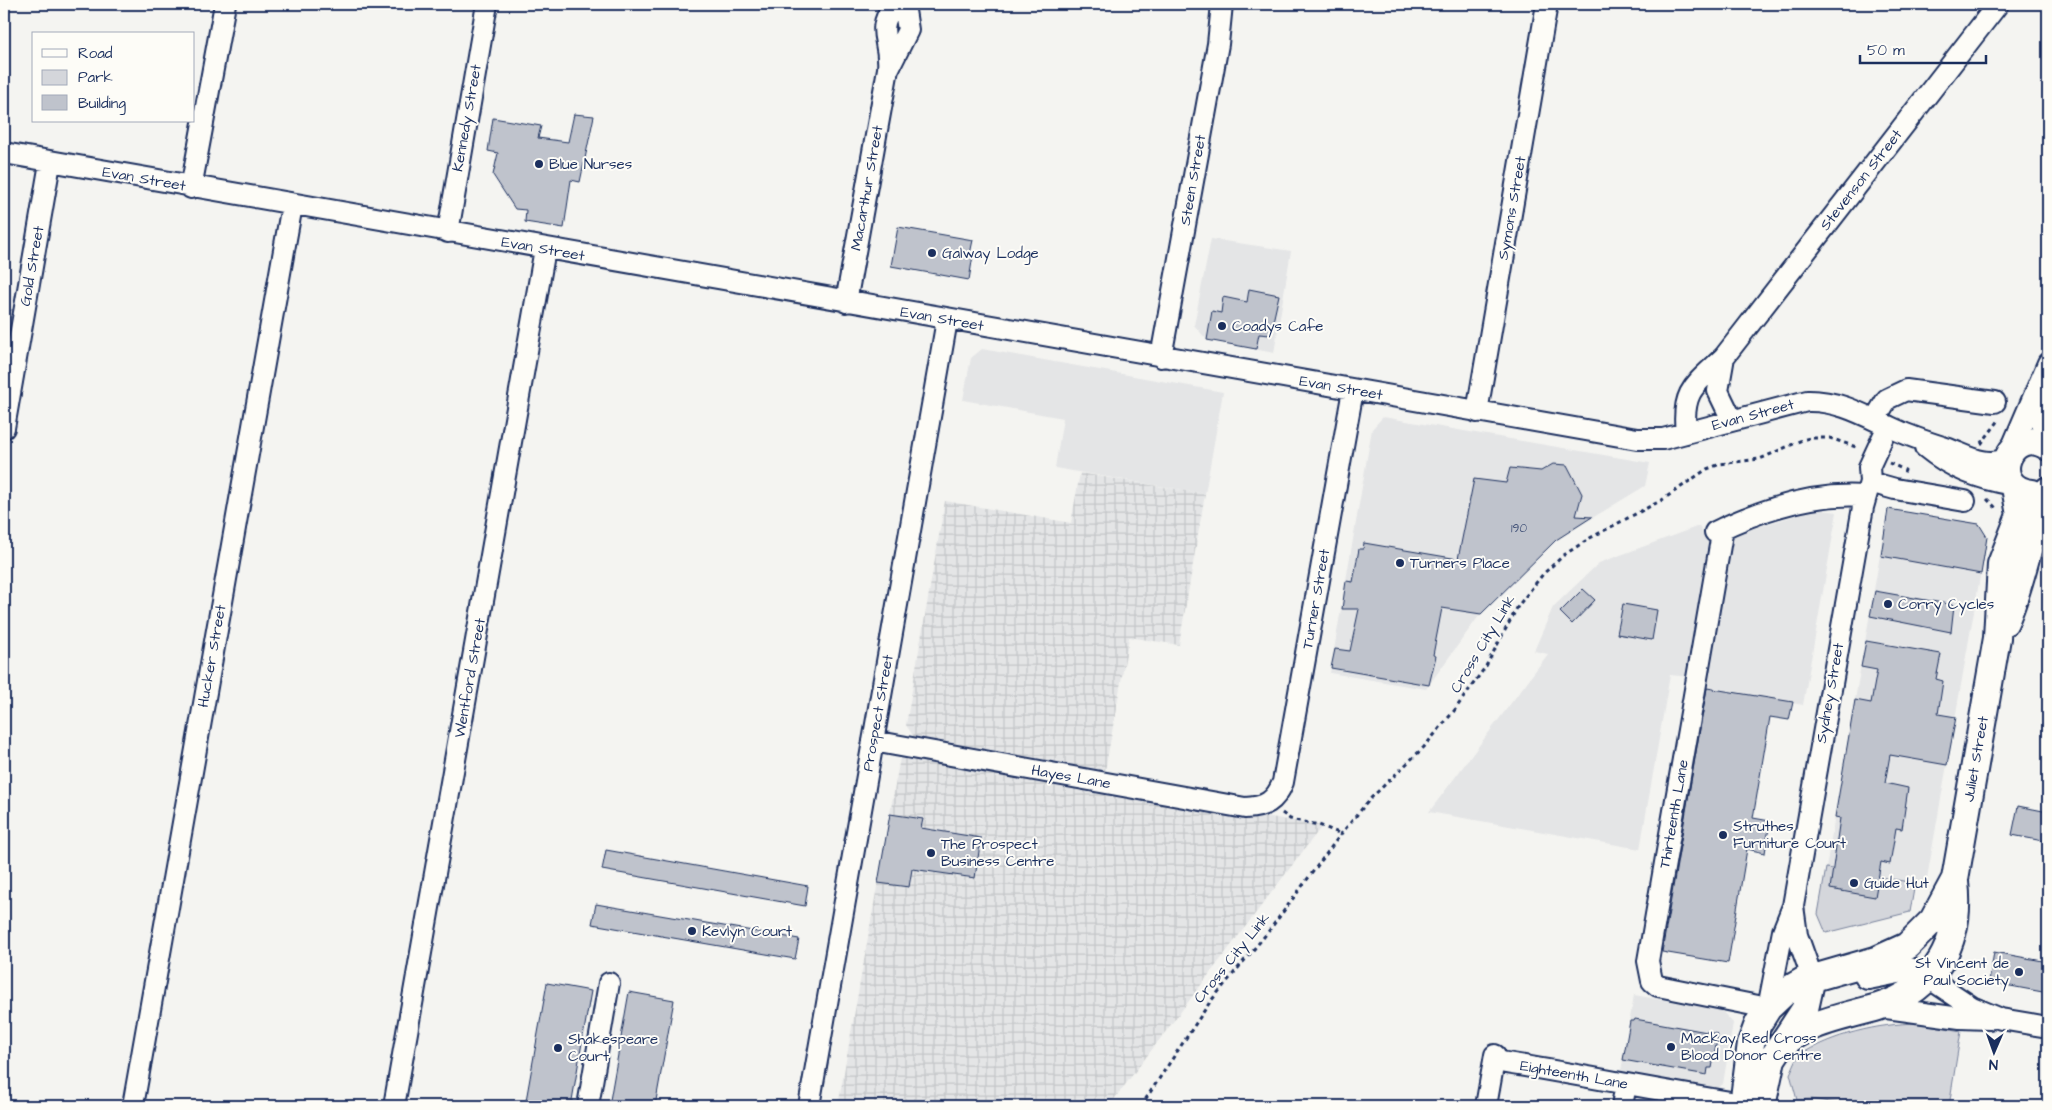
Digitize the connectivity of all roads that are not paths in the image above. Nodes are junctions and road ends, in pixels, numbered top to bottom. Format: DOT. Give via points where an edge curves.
graph roads {
  1 [pos="225,4"];
  2 [pos="487,4"];
  3 [pos="894,4"];
  4 [pos="904,4"];
  5 [pos="1222,4"];
  6 [pos="1547,4"];
  7 [pos="1998,4"];
  8 [pos="887,75"];
  9 [pos="4,154"];
  10 [pos="50,163"];
  11 [pos="191,188"];
  12 [pos="292,205"];
  13 [pos="448,232"];
  14 [pos="545,249"];
  15 [pos="846,302"];
  16 [pos="947,320"];
  17 [pos="1162,357"];
  18 [pos="1724,357"];
  19 [pos="2048,363"];
  20 [pos="1353,390"];
  21 [pos="2048,394"];
  22 [pos="1995,402"];
  23 [pos="1476,412"];
  24 [pos="1732,420"];
  25 [pos="4,428"];
  26 [pos="1893,428"];
  27 [pos="1686,433"];
  28 [pos="2048,447"];
  29 [pos="2008,457"];
  30 [pos="2014,486"];
  31 [pos="1867,489"];
  32 [pos="2048,489"];
  33 [pos="1965,501"];
  34 [pos="1997,638"];
  35 [pos="872,741"];
  36 [pos="1270,803"];
  37 [pos="1955,879"];
  38 [pos="1793,906"];
  39 [pos="1821,975"];
  40 [pos="1927,978"];
  41 [pos="609,983"];
  42 [pos="1878,1007"];
  43 [pos="1768,1008"];
  44 [pos="2001,1018"];
  45 [pos="2048,1027"];
  46 [pos="1779,1048"];
  47 [pos="1626,1084"];
  48 [pos="133,1106"];
  49 [pos="394,1106"];
  50 [pos="588,1106"];
  51 [pos="809,1106"];
  52 [pos="1486,1106"];
  53 [pos="1622,1106"];
  54 [pos="1749,1106"];
  1 -- 11 [label="street"];
  2 -- 13 [label="street, Kennedy Street"];
  3 -- 8 [label="street, Macarthur Street" via="882,27 888,54"];
  4 -- 8 [label="street, Macarthur Street" via="908,30 894,54"];
  5 -- 17 [label="street, Steen Street" via="1218,44"];
  6 -- 23 [label="street, Symons Street"];
  7 -- 18 [label="street, Stevenson Street"];
  8 -- 15 [label="street, Macarthur Street"];
  9 -- 10 [label="street, Evan Street"];
  10 -- 11 [label="street, Evan Street"];
  10 -- 25 [label="street, Gold Street"];
  11 -- 12 [label="street, Evan Street"];
  12 -- 13 [label="street, Evan Street"];
  12 -- 48 [label="street, Hucker Street"];
  13 -- 14 [label="street, Evan Street"];
  14 -- 15 [label="street, Evan Street"];
  14 -- 49 [label="street, Wentford Street"];
  15 -- 16 [label="street, Evan Street"];
  16 -- 17 [label="street, Evan Street"];
  16 -- 35 [label="street, Prospect Street"];
  17 -- 20 [label="street, Evan Street"];
  18 -- 24 [label="street, Stevenson Street" via="1718,394"];
  18 -- 27 [label="street, Stevenson Street" via="1688,395"];
  19 -- 29 [label="street"];
  20 -- 23 [label="street, Evan Street"];
  20 -- 36 [label="street, Turner Street" via="1284,782"];
  21 -- 28 [label="street" via="2041,422"];
  22 -- 26 [label="street" via="1903,390 1885,401"];
  23 -- 27 [label="street, Evan Street" via="1637,439 1663,439"];
  24 -- 26 [label="street, Evan Street" via="1820,400 1833,402"];
  24 -- 27 [label="street, Evan Street"];
  26 -- 29 [label="street, Evan Street" via="1983,463 1994,463"];
  26 -- 30 [label="street, Evan Street" via="1961,471"];
  26 -- 31 [label="street, Sydney Street" via="1880,458 1869,467"];
  28 -- 29 [label="main road" via="2026,442 2016,446"];
  29 -- 30 [label="main road, Juliet Street" via="2006,471"];
  30 -- 32 [label="main road" via="2030,493"];
  30 -- 34 [label="main road, Juliet Street" via="2020,515 2001,564"];
  31 -- 33 [label="street, Thirteenth Lane"];
  31 -- 38 [label="street, Sydney Street"];
  31 -- 43 [label="street, Thirteenth Lane" via="1761,513 1719,530 1648,966 1652,981 1658,986"];
  32 -- 34 [label="main road, Juliet Street" via="2034,523 2012,606"];
  34 -- 37 [label="main road, Juliet Street"];
  35 -- 36 [label="street, Hayes Lane" via="1245,808"];
  35 -- 51 [label="street, Prospect Street"];
  37 -- 39 [label="main road, Juliet Street" via="1933,920 1912,942 1876,960"];
  37 -- 40 [label="main road, Juliet Street" via="1957,910 1954,933 1944,956"];
  38 -- 39 [label="street" via="1797,935"];
  38 -- 43 [label="street" via="1784,926"];
  39 -- 40 [label="main road" via="1862,977 1908,969"];
  39 -- 43 [label="main road" via="1790,988"];
  39 -- 46 [label="main road" via="1805,1009"];
  40 -- 42 [label="main road, Juliet Street" via="1905,995"];
  40 -- 44 [label="street" via="1965,1004"];
  41 -- 50 [label="street"];
  42 -- 44 [label="street" via="1960,1018"];
  42 -- 46 [label="main road, Juliet Street" via="1816,1025"];
  43 -- 54 [label="main road" via="1751,1043"];
  44 -- 45 [label="street"];
  46 -- 54 [label="main road"];
  47 -- 52 [label="street, Eighteenth Lane" via="1495,1058"];
  47 -- 53 [label="street"];
  47 -- 54 [label="street, Eighteenth Lane"];
}
